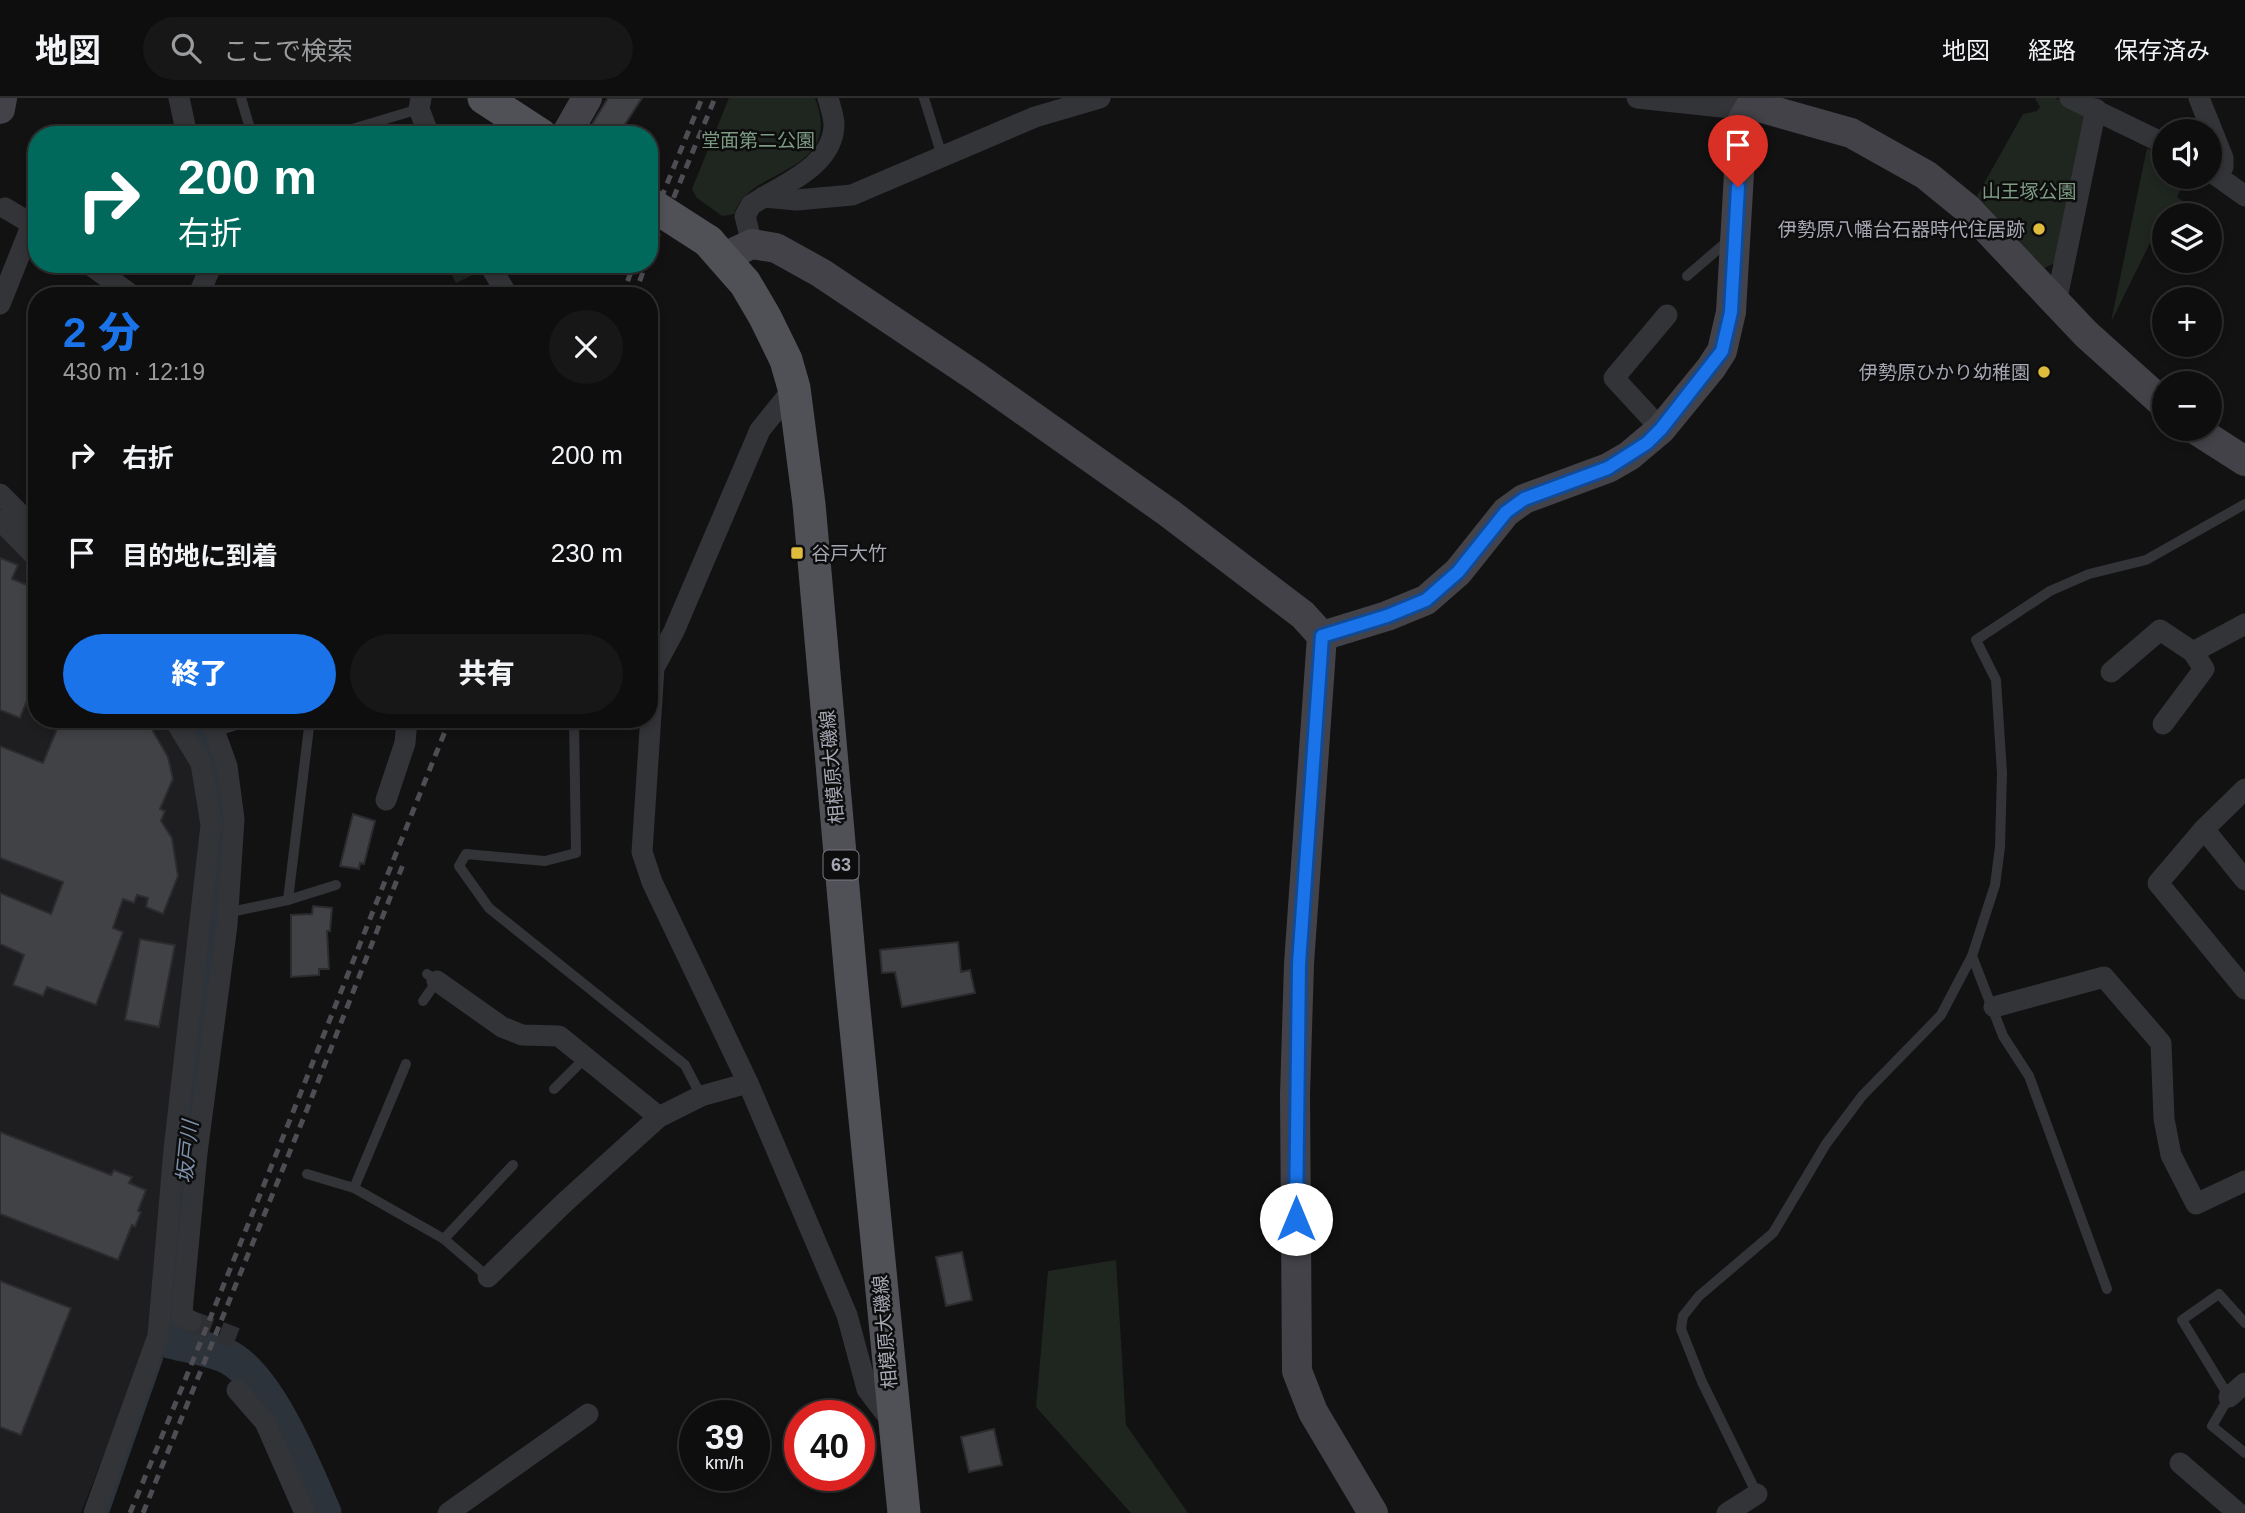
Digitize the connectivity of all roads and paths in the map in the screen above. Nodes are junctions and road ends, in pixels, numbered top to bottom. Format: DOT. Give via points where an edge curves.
graph roads {
  1 [pos="2,98"];
  2 [pos="179,98"];
  3 [pos="242,98"];
  4 [pos="484,98"];
  5 [pos="587,98"];
  6 [pos="828,98"];
  7 [pos="924,98"];
  8 [pos="1100,98"];
  9 [pos="1637,98"];
  10 [pos="2070,98"];
  11 [pos="2199,98"];
  12 [pos="1753,101"];
  13 [pos="420,103"];
  14 [pos="1719,103"];
  15 [pos="0,109"];
  16 [pos="2096,109"];
  17 [pos="2207,119"];
  18 [pos="185,126"];
  19 [pos="250,126"];
  20 [pos="357,126"];
  21 [pos="426,126"];
  22 [pos="527,126"];
  23 [pos="571,126"];
  24 [pos="2152,137"];
  25 [pos="942,156"];
  26 [pos="2222,179"];
  27 [pos="2245,196"];
  28 [pos="764,197"];
  29 [pos="5,208"];
  30 [pos="658,208"];
  31 [pos="28,221"];
  32 [pos="1736,233"];
  33 [pos="28,239"];
  34 [pos="728,247"];
  35 [pos="101,273"];
  36 [pos="1687,276"];
  37 [pos="121,287"];
  38 [pos="2056,303"];
  39 [pos="0,304"];
  40 [pos="1656,322"];
  41 [pos="794,388"];
  42 [pos="2152,393"];
  43 [pos="1661,429"];
  44 [pos="2214,441"];
  45 [pos="2245,461"];
  46 [pos="0,494"];
  47 [pos="2245,504"];
  48 [pos="0,520"];
  49 [pos="28,522"];
  50 [pos="28,549"];
  51 [pos="2245,624"];
  52 [pos="1322,636"];
  53 [pos="2193,652"];
  54 [pos="658,653"];
  55 [pos="2111,672"];
  56 [pos="2164,723"];
  57 [pos="180,728"];
  58 [pos="214,728"];
  59 [pos="309,728"];
  60 [pos="406,728"];
  61 [pos="575,728"];
  62 [pos="650,728"];
  63 [pos="2245,789"];
  64 [pos="386,800"];
  65 [pos="2204,829"];
  66 [pos="2245,880"];
  67 [pos="336,885"];
  68 [pos="288,900"];
  69 [pos="226,912"];
  70 [pos="1972,956"];
  71 [pos="432,978"];
  72 [pos="2245,989"];
  73 [pos="423,1001"];
  74 [pos="1994,1007"];
  75 [pos="585,1058"];
  76 [pos="406,1065"];
  77 [pos="748,1083"];
  78 [pos="554,1089"];
  79 [pos="701,1096"];
  80 [pos="659,1117"];
  81 [pos="174,1150"];
  82 [pos="197,1153"];
  83 [pos="513,1165"];
  84 [pos="307,1174"];
  85 [pos="2245,1181"];
  86 [pos="354,1188"];
  87 [pos="444,1239"];
  88 [pos="488,1277"];
  89 [pos="2107,1289"];
  90 [pos="191,1321"];
  91 [pos="2245,1323"];
  92 [pos="2245,1383"];
  93 [pos="237,1390"];
  94 [pos="2229,1397"];
  95 [pos="588,1414"];
  96 [pos="893,1423"];
  97 [pos="2245,1454"];
  98 [pos="2180,1463"];
  99 [pos="1757,1494"];
  100 [pos="94,1513"];
  101 [pos="305,1513"];
  102 [pos="448,1513"];
  103 [pos="904,1513"];
  104 [pos="1373,1513"];
  105 [pos="1727,1513"];
  106 [pos="2238,1513"];
  1 -- 15 [label="street"];
  2 -- 18 [label="street"];
  3 -- 19 [label="lane"];
  4 -- 22 [label="main road"];
  5 -- 23 [label="street"];
  6 -- 28 [label="street" via="834,124 829,145 815,164"];
  7 -- 25 [label="lane"];
  8 -- 25 [label="street" via="1035,117"];
  9 -- 14 [label="street"];
  10 -- 16 [label="street"];
  11 -- 17 [label="street"];
  12 -- 14 [label="street"];
  12 -- 32 [label="street" via="1742,121"];
  12 -- 38 [label="street" via="1851,133 1926,174 1969,210"];
  13 -- 20 [label="lane"];
  13 -- 21 [label="street"];
  16 -- 24 [label="street"];
  16 -- 38 [label="street"];
  25 -- 28 [label="street" via="852,195 797,200"];
  26 -- 27 [label="street"];
  28 -- 34 [label="street" via="751,205"];
  29 -- 31 [label="street"];
  30 -- 34 [label="main road, 相模原大磯線 / 63, bridge"];
  32 -- 36 [label="lane"];
  32 -- 43 [label="street" via="1731,312 1722,351"];
  33 -- 39 [label="street"];
  34 -- 41 [label="main road, 相模原大磯線 / 63" via="786,360"];
  34 -- 52 [label="street" via="776,248 821,273 1169,513 1303,615"];
  35 -- 37 [label="street"];
  38 -- 42 [label="street"];
  40 -- 43 [label="street" via="1614,378"];
  41 -- 54 [label="street" via="760,430 674,631"];
  41 -- 96 [label="main road, 相模原大磯線 / 63"];
  43 -- 52 [label="street" via="1608,468 1524,499 1506,512 1458,572 1426,600"];
  44 -- 45 [label="street"];
  46 -- 49 [label="street"];
  47 -- 70 [label="lane" via="2146,560 2089,574 2050,591 1976,640 1996,680 2002,773 1995,885"];
  48 -- 50 [label="street"];
  51 -- 53 [label="street"];
  52 -- 104 [label="street" via="1299,964 1297,1371 1313,1412"];
  53 -- 55 [label="street" via="2160,630"];
  53 -- 56 [label="street" via="2204,669"];
  57 -- 81 [label="street" via="201,763 211,825"];
  58 -- 69 [label="street" via="230,779 234,819"];
  59 -- 68 [label="lane"];
  60 -- 64 [label="street"];
  61 -- 79 [label="lane" via="576,853 545,861 466,855 459,866 488,908 684,1065"];
  62 -- 77 [label="street" via="642,852"];
  63 -- 65 [label="street"];
  65 -- 66 [label="street"];
  65 -- 72 [label="street" via="2158,883"];
  67 -- 68 [label="lane"];
  68 -- 69 [label="lane"];
  69 -- 82 [label="street"];
  70 -- 74 [label="lane"];
  70 -- 99 [label="lane" via="1941,1015 1862,1096 1826,1144 1773,1233 1699,1296 1683,1316 1681,1329 1702,1382"];
  71 -- 73 [label="lane"];
  71 -- 75 [label="street" via="519,1038 559,1037"];
  74 -- 85 [label="street" via="2105,977 2161,1043 2164,1119 2171,1155 2196,1204"];
  74 -- 89 [label="lane" via="2003,1036 2028,1076"];
  75 -- 78 [label="lane"];
  75 -- 80 [label="street"];
  76 -- 86 [label="lane"];
  77 -- 79 [label="street"];
  77 -- 96 [label="street" via="847,1315 867,1389"];
  79 -- 80 [label="street"];
  80 -- 88 [label="street"];
  81 -- 82 [label="street"];
  81 -- 100 [label="street" via="158,1336"];
  82 -- 90 [label="street" via="182,1317"];
  83 -- 87 [label="lane"];
  84 -- 86 [label="lane"];
  86 -- 87 [label="lane"];
  87 -- 88 [label="lane"];
  91 -- 94 [label="lane" via="2219,1294 2182,1320"];
  92 -- 94 [label="street"];
  93 -- 101 [label="street" via="265,1422"];
  94 -- 97 [label="lane" via="2212,1426"];
  95 -- 102 [label="street"];
  96 -- 103 [label="main road, 相模原大磯線 / 63"];
  98 -- 106 [label="street"];
  99 -- 105 [label="street"];
}
